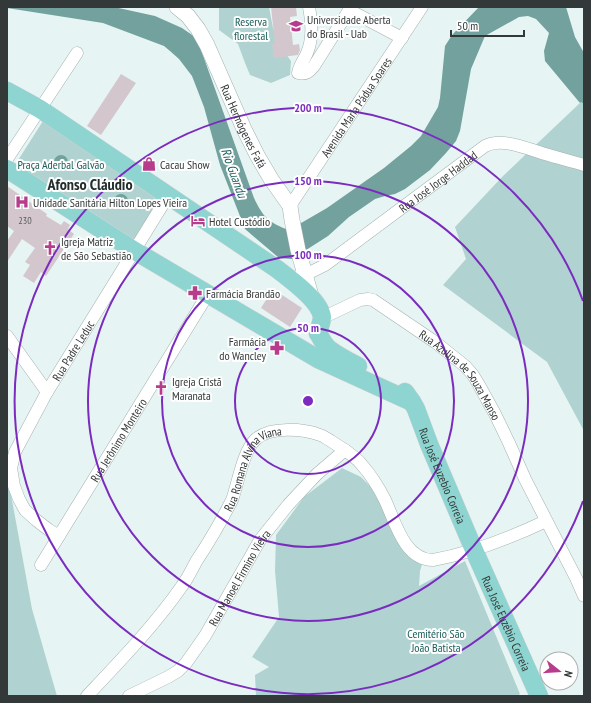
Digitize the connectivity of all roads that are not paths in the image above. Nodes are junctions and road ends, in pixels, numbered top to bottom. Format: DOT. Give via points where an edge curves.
graph roads {
  1 [pos="177,7"];
  2 [pos="310,7"];
  3 [pos="422,7"];
  4 [pos="350,8"];
  5 [pos="402,38"];
  6 [pos="77,53"];
  7 [pos="7,91"];
  8 [pos="40,109"];
  9 [pos="7,159"];
  10 [pos="584,165"];
  11 [pos="7,169"];
  12 [pos="168,196"];
  13 [pos="291,213"];
  14 [pos="135,251"];
  15 [pos="297,279"];
  16 [pos="208,294"];
  17 [pos="320,325"];
  18 [pos="7,336"];
  19 [pos="286,340"];
  20 [pos="47,392"];
  21 [pos="412,402"];
  22 [pos="345,450"];
  23 [pos="546,521"];
  24 [pos="59,536"];
  25 [pos="474,550"];
  26 [pos="42,565"];
  27 [pos="584,596"];
  28 [pos="87,696"];
  29 [pos="129,696"];
  30 [pos="539,696"];
  1 -- 13 [label="street, Rua Hermógenes Fafá" via="188,16 207,45 244,129"];
  2 -- 4 [label="street" via="310,44 298,70 298,73 303,74 314,66"];
  3 -- 5 [label="street, Avenida Maria Pádua Soares"];
  4 -- 5 [label="street"];
  5 -- 13 [label="street, Avenida Maria Pádua Soares"];
  6 -- 8 [label="street"];
  7 -- 8 [label="main road, Rua José Euzebio Correia"];
  8 -- 9 [label="street"];
  8 -- 12 [label="main road, Rua José Euzebio Correia"];
  10 -- 15 [label="street, Rua José Jorge Haddad" via="516,145 492,142 325,265"];
  11 -- 14 [label="main road"];
  12 -- 14 [label="street, Rua Padre Leduc"];
  12 -- 15 [label="main road, Rua José Euzebio Correia"];
  13 -- 15 [label="street, Rua Hermógenes Fafá" via="298,250"];
  14 -- 16 [label="main road"];
  14 -- 20 [label="street, Rua Padre Leduc"];
  15 -- 17 [label="main road, Rua José Euzebio Correia" via="319,307"];
  16 -- 19 [label="main road"];
  16 -- 24 [label="street, Rua Jerônimo Monteiro"];
  17 -- 19 [label="main road" via="310,338"];
  17 -- 21 [label="main road, Rua José Euzebio Correia" via="324,342 329,348 346,360 394,383"];
  17 -- 23 [label="street, Rua Azulina de Souza Manso" via="360,300 373,300 435,342 465,366 473,375 495,414"];
  18 -- 20 [label="street"];
  19 -- 21 [label="main road" via="318,359"];
  20 -- 24 [label="street, Rua Padre Leduc" via="14,452 11,468 14,486 25,510"];
  21 -- 25 [label="main road, Rua José Euzebio Correia"];
  22 -- 25 [label="street, Rua Romana Alvina Viana" via="361,463 379,489 399,533 413,552 421,558 433,560"];
  22 -- 28 [label="street, Rua Romana Alvina Viana" via="322,435 309,431 277,430 257,437 246,455 232,500 182,586 140,639"];
  22 -- 29 [label="street, Rua Manoel Firmino Vieira" via="317,474 260,540 205,636 186,663 178,671"];
  23 -- 25 [label="street, Rua Romana Alvina Viana" via="512,537"];
  23 -- 27 [label="street, Rua Azulina de Souza Manso"];
  24 -- 26 [label="street, Rua Jerônimo Monteiro"];
  25 -- 30 [label="main road, Rua José Euzébio Correia"];
}
